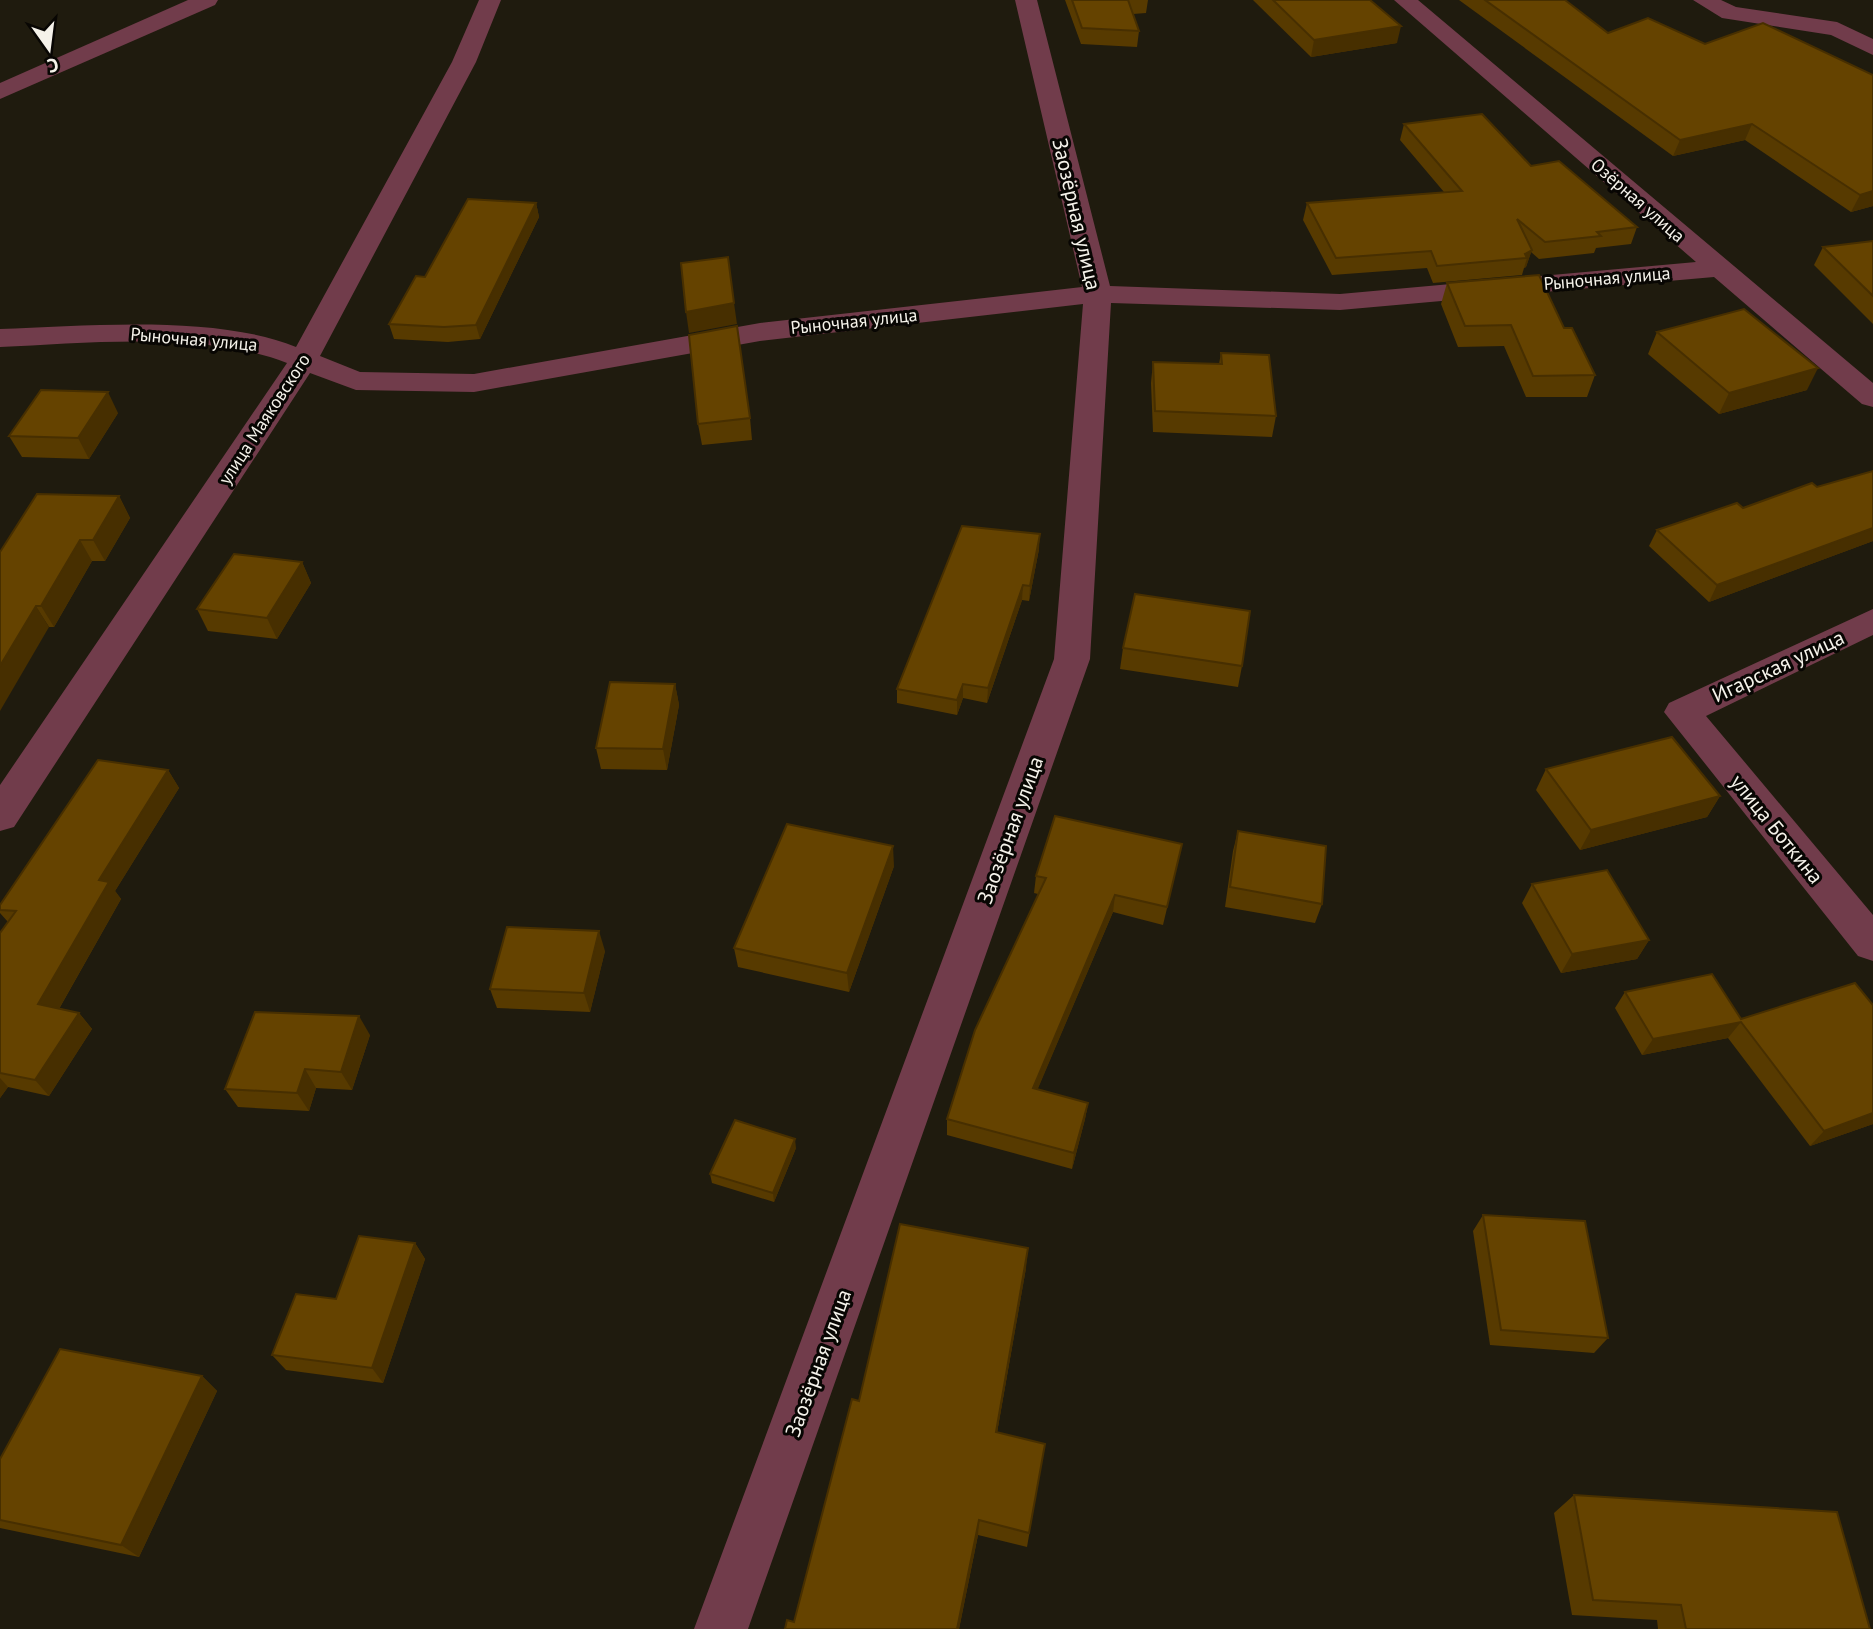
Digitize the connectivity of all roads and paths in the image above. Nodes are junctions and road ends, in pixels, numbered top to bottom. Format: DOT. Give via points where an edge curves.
graph roads {
  1 [pos="207,0"];
  2 [pos="490,0"];
  3 [pos="1026,0"];
  4 [pos="1405,0"];
  5 [pos="1704,0"];
  6 [pos="1805,0"];
  7 [pos="1837,29"];
  8 [pos="1873,48"];
  9 [pos="0,92"];
  10 [pos="1717,268"];
  11 [pos="1098,294"];
  12 [pos="0,338"];
  13 [pos="303,361"];
  14 [pos="1873,398"];
  15 [pos="1873,621"];
  16 [pos="1682,712"];
  17 [pos="0,816"];
  18 [pos="1873,944"];
  19 [pos="721,1629"];
  1 -- 9 [label="street"];
  2 -- 13 [label="street, улица Маяковского" via="464,62"];
  3 -- 11 [label="street, Заозёрная улица"];
  4 -- 10 [label="street, Озёрная улица"];
  5 -- 7 [label="street" via="1730,13"];
  6 -- 7 [label="street"];
  7 -- 8 [label="street"];
  10 -- 11 [label="street, Рыночная улица" via="1340,302"];
  10 -- 14 [label="street, Озёрная улица"];
  11 -- 13 [label="street, Рыночная улица" via="760,332 474,383 356,382"];
  11 -- 19 [label="street, Заозёрная улица" via="1072,659"];
  12 -- 13 [label="street, Рыночная улица" via="115,333 220,338 269,346"];
  13 -- 17 [label="street, улица Маяковского"];
  15 -- 16 [label="street, Игарская улица"];
  16 -- 18 [label="street, улица Боткина"];
}
